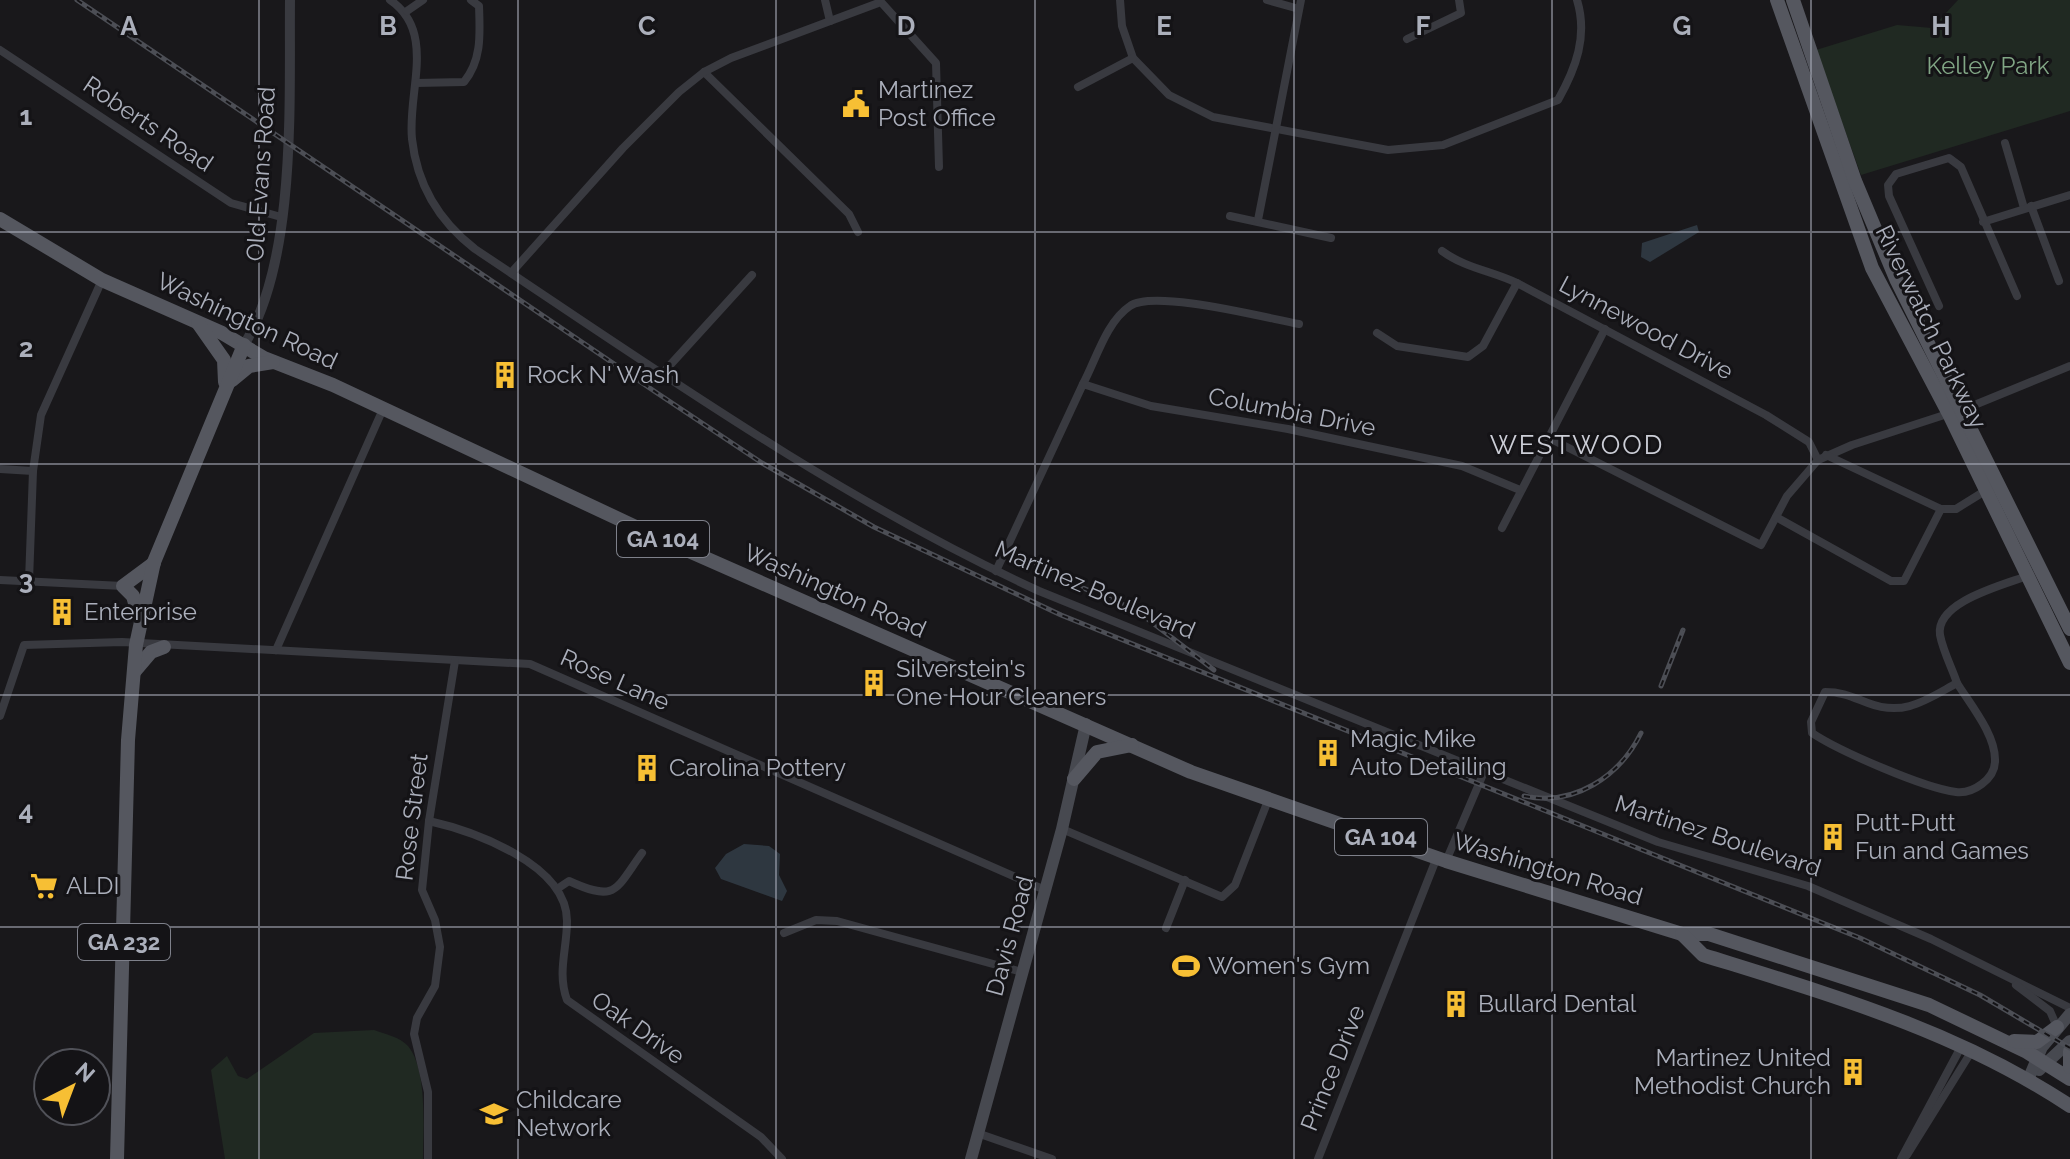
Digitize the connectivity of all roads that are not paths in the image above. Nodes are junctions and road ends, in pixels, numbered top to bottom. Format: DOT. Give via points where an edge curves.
graph roads {
  1 [pos="290,0"];
  2 [pos="390,0"];
  3 [pos="423,0"];
  4 [pos="471,0"];
  5 [pos="825,0"];
  6 [pos="1120,0"];
  7 [pos="1267,0"];
  8 [pos="1459,0"];
  9 [pos="1577,0"];
  10 [pos="1777,0"];
  11 [pos="1793,0"];
  12 [pos="1300,4"];
  13 [pos="407,11"];
  14 [pos="830,21"];
  15 [pos="1407,39"];
  16 [pos="0,50"];
  17 [pos="1133,58"];
  18 [pos="704,72"];
  19 [pos="416,83"];
  20 [pos="1078,87"];
  21 [pos="1277,129"];
  22 [pos="2005,143"];
  23 [pos="939,167"];
  24 [pos="2070,195"];
  25 [pos="2028,207"];
  26 [pos="1230,216"];
  27 [pos="281,217"];
  28 [pos="0,219"];
  29 [pos="1258,220"];
  30 [pos="1983,222"];
  31 [pos="858,232"];
  32 [pos="1331,238"];
  33 [pos="1442,251"];
  34 [pos="511,273"];
  35 [pos="752,275"];
  36 [pos="102,280"];
  37 [pos="2059,281"];
  38 [pos="1517,283"];
  39 [pos="2017,296"];
  40 [pos="1939,306"];
  41 [pos="197,321"];
  42 [pos="1299,324"];
  43 [pos="1605,329"];
  44 [pos="1377,333"];
  45 [pos="244,345"];
  46 [pos="273,362"];
  47 [pos="2070,366"];
  48 [pos="661,375"];
  49 [pos="1083,384"];
  50 [pos="226,391"];
  51 [pos="383,409"];
  52 [pos="1955,412"];
  53 [pos="1551,439"];
  54 [pos="1822,458"];
  55 [pos="0,469"];
  56 [pos="33,471"];
  57 [pos="1520,490"];
  58 [pos="1985,491"];
  59 [pos="1941,509"];
  60 [pos="1776,517"];
  61 [pos="1502,528"];
  62 [pos="154,562"];
  63 [pos="996,571"];
  64 [pos="2027,576"];
  65 [pos="0,580"];
  66 [pos="29,581"];
  67 [pos="123,586"];
  68 [pos="141,621"];
  69 [pos="2070,629"];
  70 [pos="136,645"];
  71 [pos="164,647"];
  72 [pos="276,650"];
  73 [pos="455,661"];
  74 [pos="2070,663"];
  75 [pos="134,672"];
  76 [pos="1957,683"];
  77 [pos="0,716"];
  78 [pos="1086,724"];
  79 [pos="1132,745"];
  80 [pos="1484,772"];
  81 [pos="1074,779"];
  82 [pos="1269,798"];
  83 [pos="429,821"];
  84 [pos="1062,829"];
  85 [pos="642,853"];
  86 [pos="1441,859"];
  87 [pos="1185,880"];
  88 [pos="557,889"];
  89 [pos="1045,890"];
  90 [pos="1166,928"];
  91 [pos="784,933"];
  92 [pos="1682,934"];
  93 [pos="1022,972"];
  94 [pos="2006,977"];
  95 [pos="2070,1011"];
  96 [pos="2057,1027"];
  97 [pos="2004,1040"];
  98 [pos="2070,1041"];
  99 [pos="1968,1047"];
  100 [pos="2070,1051"];
  101 [pos="2042,1061"];
  102 [pos="2070,1067"];
  103 [pos="2070,1079"];
  104 [pos="2028,1080"];
  105 [pos="2070,1106"];
  106 [pos="980,1134"];
  107 [pos="117,1159"];
  108 [pos="428,1159"];
  109 [pos="782,1159"];
  110 [pos="971,1159"];
  111 [pos="1052,1159"];
  112 [pos="1318,1159"];
  113 [pos="1902,1159"];
  1 -- 27 [label="street, Old Evans Road"];
  2 -- 13 [label="street"];
  3 -- 13 [label="street"];
  4 -- 19 [label="street" via="479,6 475,68 464,82"];
  5 -- 14 [label="street"];
  6 -- 17 [label="street"];
  7 -- 12 [label="street"];
  8 -- 15 [label="street" via="1461,13"];
  9 -- 21 [label="street" via="1582,16 1580,53 1569,81 1558,100 1517,119 1443,145 1388,150"];
  10 -- 52 [label="main road, Riverwatch Parkway" via="1872,268"];
  11 -- 52 [label="main road, Riverwatch Parkway" via="1855,181"];
  12 -- 21 [label="street"];
  13 -- 19 [label="street, Martinez Boulevard" via="416,46"];
  14 -- 18 [label="street"];
  14 -- 23 [label="street" via="881,2 936,63"];
  16 -- 27 [label="street, Roberts Road" via="231,203"];
  17 -- 20 [label="street"];
  17 -- 21 [label="street" via="1169,95 1213,117"];
  18 -- 31 [label="street" via="849,214"];
  18 -- 34 [label="street" via="623,148"];
  19 -- 34 [label="street, Martinez Boulevard" via="412,139 417,169 431,200 463,239"];
  21 -- 29 [label="street"];
  22 -- 25 [label="street"];
  24 -- 25 [label="street"];
  25 -- 30 [label="street"];
  25 -- 37 [label="street"];
  26 -- 29 [label="street"];
  27 -- 45 [label="street, Old Evans Road" via="274,274"];
  28 -- 36 [label="main road, Washington Road / GA 104"];
  29 -- 32 [label="street"];
  30 -- 39 [label="street"];
  30 -- 40 [label="street" via="1961,167 1949,158 1896,174 1888,185"];
  33 -- 38 [label="street, Lynnewood Drive" via="1461,265"];
  34 -- 48 [label="street, Martinez Boulevard"];
  35 -- 48 [label="street"];
  36 -- 41 [label="main road, Washington Road / GA 104"];
  36 -- 56 [label="street" via="41,415"];
  38 -- 43 [label="street, Lynnewood Drive"];
  38 -- 44 [label="street" via="1483,346 1468,357 1397,346"];
  41 -- 45 [label="main road, Washington Road / GA 104"];
  41 -- 50 [label="main road" via="224,360"];
  42 -- 49 [label="street" via="1155,298 1131,304 1113,321"];
  43 -- 53 [label="street"];
  43 -- 54 [label="street, Lynnewood Drive" via="1766,415 1809,442"];
  45 -- 46 [label="main road, Washington Road / GA 104"];
  45 -- 50 [label="main road, GA 232"];
  46 -- 50 [label="main road" via="258,362 238,372"];
  46 -- 51 [label="main road, Washington Road / GA 104"];
  47 -- 52 [label="street"];
  48 -- 63 [label="street, Martinez Boulevard" via="738,425"];
  49 -- 57 [label="street, Columbia Drive" via="1151,406 1462,466"];
  49 -- 63 [label="street"];
  50 -- 62 [label="main road, GA 232"];
  51 -- 72 [label="street"];
  51 -- 78 [label="main road, Washington Road / GA 104" via="655,536"];
  52 -- 54 [label="street"];
  52 -- 58 [label="main road, Riverwatch Parkway"];
  52 -- 69 [label="main road, Riverwatch Parkway"];
  53 -- 57 [label="street"];
  53 -- 60 [label="street" via="1761,545"];
  54 -- 59 [label="street, Lynnewood Drive"];
  54 -- 60 [label="street" via="1793,488"];
  55 -- 56 [label="street"];
  56 -- 66 [label="street"];
  57 -- 61 [label="street"];
  58 -- 59 [label="street" via="1956,509"];
  58 -- 64 [label="main road, Riverwatch Parkway"];
  59 -- 60 [label="street" via="1904,581 1891,581"];
  62 -- 67 [label="main road"];
  62 -- 68 [label="main road, GA 232"];
  63 -- 80 [label="street, Martinez Boulevard"];
  64 -- 74 [label="main road, Riverwatch Parkway"];
  64 -- 76 [label="street" via="1967,599 1945,615 1940,633"];
  65 -- 66 [label="street"];
  66 -- 67 [label="street"];
  67 -- 68 [label="main road" via="133,596"];
  68 -- 70 [label="main road, GA 232"];
  70 -- 71 [label="street, Rose Lane"];
  70 -- 75 [label="main road, GA 232"];
  70 -- 77 [label="street, Rose Lane" via="24,645"];
  71 -- 72 [label="street, Rose Lane"];
  71 -- 75 [label="main road" via="151,652"];
  72 -- 73 [label="street, Rose Lane"];
  73 -- 83 [label="street, Rose Street"];
  73 -- 89 [label="street, Rose Lane" via="530,664"];
  75 -- 107 [label="main road, GA 232"];
  76 -- 76 [label="street" via="1902,710 1885,709 1845,692 1825,692 1811,722 1812,733 1944,789 1978,788 1996,762"];
  78 -- 79 [label="main road, Washington Road / GA 104"];
  78 -- 81 [label="main road, Davis Road"];
  79 -- 81 [label="main road" via="1097,752"];
  79 -- 82 [label="main road, Washington Road / GA 104"];
  80 -- 86 [label="street, Prince Drive"];
  80 -- 94 [label="street, Martinez Boulevard" via="1677,849 1808,886"];
  81 -- 84 [label="main road, Davis Road"];
  82 -- 86 [label="main road, Washington Road / GA 104"];
  82 -- 87 [label="street" via="1235,885 1222,897"];
  83 -- 88 [label="street" via="506,849"];
  83 -- 108 [label="street, Rose Street" via="422,896 435,920 439,964 414,1034 428,1092"];
  84 -- 87 [label="street"];
  84 -- 89 [label="main road, Davis Road"];
  85 -- 88 [label="street" via="611,893 601,895 569,881"];
  86 -- 92 [label="main road, Washington Road / GA 104"];
  86 -- 112 [label="street, Prince Drive"];
  87 -- 90 [label="street"];
  88 -- 109 [label="street, Oak Drive" via="567,919 560,981 567,1000 761,1137"];
  89 -- 93 [label="main road, Davis Road"];
  91 -- 93 [label="street" via="816,920 837,921"];
  92 -- 97 [label="main road, Washington Road / GA 104" via="1709,934 1891,990"];
  92 -- 99 [label="main road, Washington Road / GA 104" via="1703,955 1884,1012"];
  93 -- 106 [label="main road, Davis Road"];
  94 -- 95 [label="street, Martinez Boulevard"];
  94 -- 96 [label="street, Martinez Boulevard" via="2050,1011"];
  95 -- 96 [label="main road"];
  96 -- 97 [label="main road" via="2033,1043"];
  96 -- 101 [label="main road"];
  97 -- 101 [label="main road, Washington Road / GA 104"];
  98 -- 101 [label="main road"];
  99 -- 104 [label="main road, Washington Road / GA 104"];
  99 -- 113 [label="street"];
  100 -- 102 [label="main road"];
  101 -- 103 [label="main road, Washington Road / GA 104"];
  101 -- 104 [label="main road"];
  104 -- 105 [label="main road, Washington Road / GA 104"];
  106 -- 110 [label="main road, Davis Road"];
  106 -- 111 [label="street"];
}
